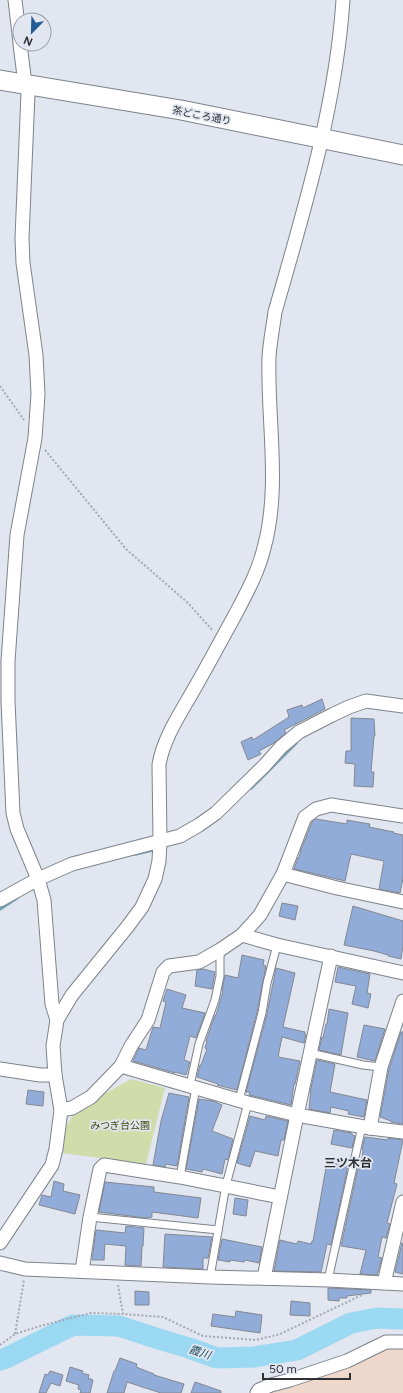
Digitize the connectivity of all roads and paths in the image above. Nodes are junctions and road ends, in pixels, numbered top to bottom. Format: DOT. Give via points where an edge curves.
graph roads {
  1 [pos="15,0"];
  2 [pos="343,0"];
  3 [pos="16,12"];
  4 [pos="21,52"];
  5 [pos="0,80"];
  6 [pos="25,84"];
  7 [pos="322,138"];
  8 [pos="403,155"];
  9 [pos="0,386"];
  10 [pos="35,438"];
  11 [pos="221,641"];
  12 [pos="403,706"];
  13 [pos="403,816"];
  14 [pos="160,841"];
  15 [pos="283,874"];
  16 [pos="38,879"];
  17 [pos="0,900"];
  18 [pos="403,902"];
  19 [pos="242,935"];
  20 [pos="277,945"];
  21 [pos="220,950"];
  22 [pos="331,956"];
  23 [pos="403,972"];
  24 [pos="403,1001"];
  25 [pos="57,1020"];
  26 [pos="310,1053"];
  27 [pos="122,1066"];
  28 [pos="381,1067"];
  29 [pos="0,1069"];
  30 [pos="55,1075"];
  31 [pos="193,1086"];
  32 [pos="244,1102"];
  33 [pos="61,1110"];
  34 [pos="297,1115"];
  35 [pos="366,1127"];
  36 [pos="403,1132"];
  37 [pos="180,1177"];
  38 [pos="226,1185"];
  39 [pos="280,1197"];
  40 [pos="403,1202"];
  41 [pos="90,1217"];
  42 [pos="218,1230"];
  43 [pos="0,1243"];
  44 [pos="0,1263"];
  45 [pos="26,1269"];
  46 [pos="82,1270"];
  47 [pos="115,1272"];
  48 [pos="210,1277"];
  49 [pos="264,1278"];
  50 [pos="328,1280"];
  51 [pos="384,1283"];
  52 [pos="403,1284"];
  53 [pos="123,1314"];
  54 [pos="15,1334"];
  55 [pos="403,1342"];
  56 [pos="0,1345"];
  57 [pos="257,1393"];
  1 -- 3 [label="street"];
  2 -- 7 [label="street" via="341,33"];
  4 -- 6 [label="street"];
  5 -- 6 [label="street, 茶どころ通り"];
  6 -- 7 [label="street, 茶どころ通り" via="181,110"];
  6 -- 10 [label="street" via="28,109 22,238 38,375"];
  7 -- 8 [label="street, 茶どころ通り"];
  7 -- 11 [label="street" via="271,333 269,389 272,498 265,546 250,587"];
  9 -- 10 [label="path"];
  10 -- 11 [label="path" via="126,549 188,602"];
  10 -- 16 [label="street" via="17,535 8,661 8,701 13,813"];
  11 -- 14 [label="street" via="161,754"];
  12 -- 14 [label="street" via="366,702 343,710 299,732 280,747 216,813 180,836"];
  13 -- 15 [label="street" via="331,805 316,809 305,817"];
  14 -- 16 [label="street" via="72,864"];
  14 -- 25 [label="street" via="155,879 142,906 72,995"];
  15 -- 18 [label="street"];
  15 -- 19 [label="street" via="260,915"];
  16 -- 17 [label="street"];
  16 -- 25 [label="street" via="44,900 52,1004"];
  19 -- 20 [label="street"];
  19 -- 21 [label="street"];
  20 -- 22 [label="street"];
  20 -- 32 [label="lane"];
  21 -- 27 [label="street" via="199,962 169,966 163,972 148,1020 131,1046"];
  21 -- 31 [label="lane" via="220,976 215,1000 199,1044"];
  22 -- 23 [label="street"];
  22 -- 26 [label="street"];
  24 -- 28 [label="street"];
  25 -- 30 [label="street" via="54,1046"];
  26 -- 28 [label="lane"];
  26 -- 34 [label="street"];
  27 -- 31 [label="street"];
  27 -- 33 [label="street" via="91,1097 72,1108"];
  28 -- 35 [label="street"];
  29 -- 30 [label="street"];
  30 -- 33 [label="street"];
  31 -- 32 [label="street"];
  31 -- 37 [label="lane"];
  32 -- 34 [label="street"];
  32 -- 38 [label="lane"];
  33 -- 43 [label="street" via="52,1165"];
  34 -- 35 [label="street"];
  34 -- 39 [label="street"];
  35 -- 36 [label="street"];
  35 -- 50 [label="lane"];
  37 -- 38 [label="street"];
  37 -- 41 [label="street" via="104,1165 100,1169"];
  38 -- 39 [label="street"];
  38 -- 42 [label="lane"];
  39 -- 49 [label="street"];
  40 -- 51 [label="street"];
  41 -- 42 [label="lane"];
  41 -- 46 [label="street"];
  42 -- 48 [label="lane"];
  44 -- 45 [label="street"];
  45 -- 46 [label="street"];
  45 -- 54 [label="path"];
  46 -- 47 [label="street"];
  47 -- 48 [label="street"];
  47 -- 53 [label="path"];
  48 -- 49 [label="street"];
  49 -- 50 [label="street"];
  50 -- 51 [label="street"];
  51 -- 52 [label="street"];
  51 -- 53 [label="path" via="280,1334 256,1340 203,1336 162,1317"];
  53 -- 54 [label="path" via="91,1314"];
  54 -- 56 [label="path"];
  55 -- 57 [label="street" via="386,1342 347,1361 271,1385"];
}
